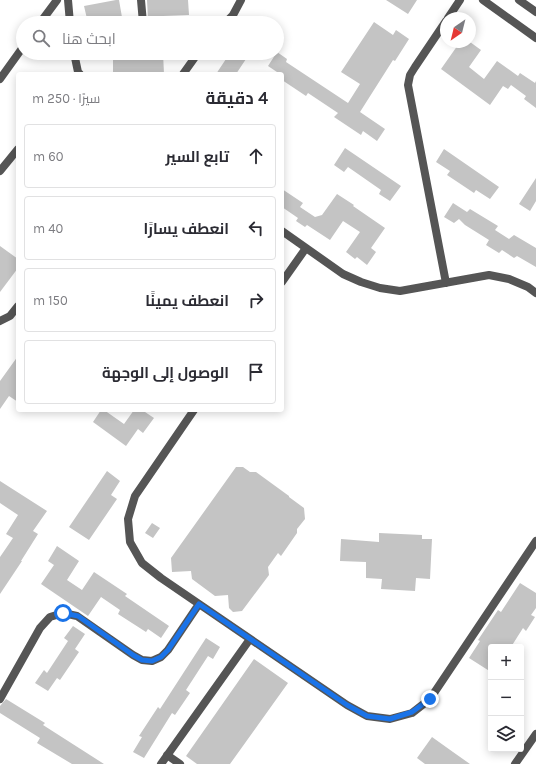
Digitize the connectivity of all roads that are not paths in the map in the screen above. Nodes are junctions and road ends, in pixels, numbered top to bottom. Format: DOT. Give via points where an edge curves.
graph roads {
  1 [pos="57,0"];
  2 [pos="68,0"];
  3 [pos="140,0"];
  4 [pos="241,0"];
  5 [pos="460,0"];
  6 [pos="483,0"];
  7 [pos="519,0"];
  8 [pos="452,12"];
  9 [pos="536,12"];
  10 [pos="45,16"];
  11 [pos="69,16"];
  12 [pos="143,16"];
  13 [pos="232,16"];
  14 [pos="440,30"];
  15 [pos="535,35"];
  16 [pos="16,57"];
  17 [pos="75,60"];
  18 [pos="193,60"];
  19 [pos="78,72"];
  20 [pos="184,72"];
  21 [pos="0,79"];
  22 [pos="16,151"];
  23 [pos="0,171"];
  24 [pos="284,232"];
  25 [pos="306,248"];
  26 [pos="284,279"];
  27 [pos="446,283"];
  28 [pos="536,293"];
  29 [pos="16,308"];
  30 [pos="0,321"];
  31 [pos="193,412"];
  32 [pos="536,541"];
  33 [pos="199,604"];
  34 [pos="250,638"];
  35 [pos="0,699"];
  36 [pos="536,734"];
  37 [pos="167,755"];
  38 [pos="161,764"];
  39 [pos="180,764"];
  40 [pos="515,764"];
  1 -- 10 [label="street"];
  2 -- 11 [label="street"];
  3 -- 12 [label="street"];
  4 -- 13 [label="street"];
  5 -- 8 [label="street"];
  6 -- 15 [label="street"];
  7 -- 9 [label="street"];
  14 -- 27 [label="street" via="410,75 408,85"];
  16 -- 21 [label="street"];
  17 -- 19 [label="street"];
  18 -- 20 [label="street"];
  22 -- 23 [label="street"];
  24 -- 25 [label="street"];
  25 -- 26 [label="street"];
  25 -- 27 [label="street" via="343,274 380,288 400,291"];
  27 -- 28 [label="street" via="489,275 509,279"];
  29 -- 30 [label="street" via="10,316"];
  31 -- 33 [label="street" via="135,496 128,519 130,542 142,563"];
  32 -- 34 [label="street" via="430,699 412,712 390,719 367,716"];
  33 -- 34 [label="street"];
  33 -- 35 [label="street" via="168,650 152,661 142,660 133,655 78,616 63,613 50,617 40,628"];
  34 -- 37 [label="street"];
  36 -- 40 [label="street"];
  37 -- 38 [label="street"];
  37 -- 39 [label="street"];
}
